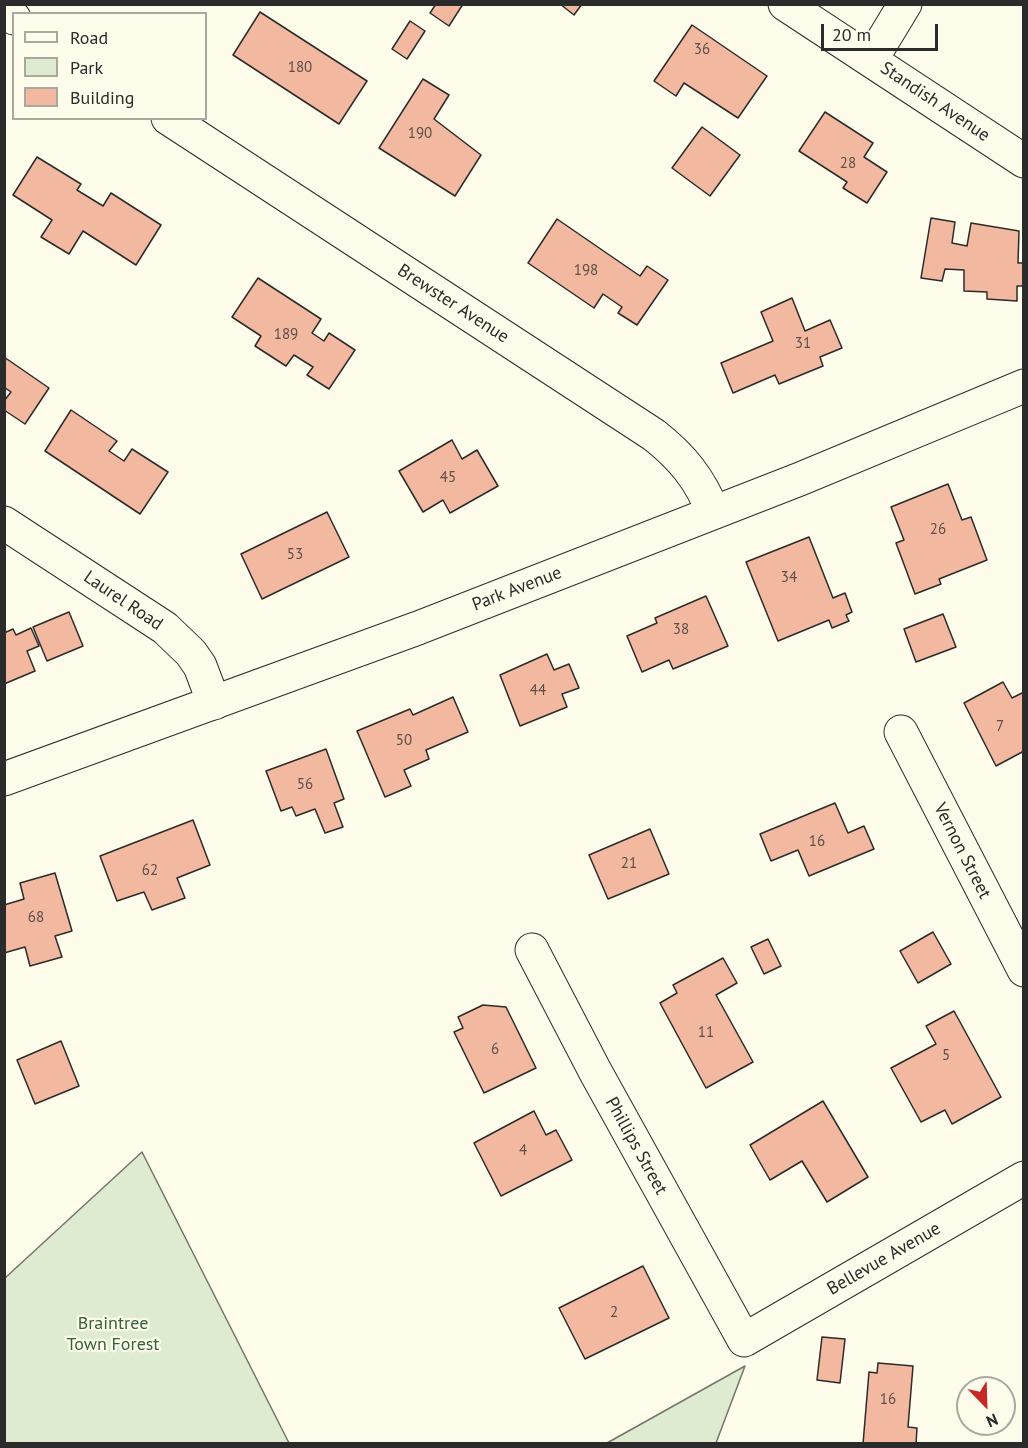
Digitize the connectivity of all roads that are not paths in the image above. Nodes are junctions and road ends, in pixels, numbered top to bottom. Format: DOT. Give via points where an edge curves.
graph roads {
  1 [pos="785,4"];
  2 [pos="905,4"];
  3 [pos="871,60"];
  4 [pos="171,120"];
  5 [pos="1023,161"];
  6 [pos="1023,386"];
  7 [pos="713,512"];
  8 [pos="4,523"];
  9 [pos="214,703"];
  10 [pos="900,732"];
  11 [pos="4,778"];
  12 [pos="532,950"];
  13 [pos="1023,970"];
  14 [pos="1023,1178"];
  15 [pos="744,1340"];
  1 -- 3 [label="street, Standish Avenue"];
  2 -- 3 [label="street"];
  3 -- 5 [label="street, Standish Avenue"];
  4 -- 7 [label="street, Brewster Avenue" via="654,435 685,462"];
  6 -- 7 [label="street, Park Avenue"];
  7 -- 9 [label="street, Park Avenue"];
  8 -- 9 [label="street, Laurel Road" via="165,628 195,660"];
  9 -- 11 [label="street, Park Avenue"];
  10 -- 13 [label="street, Vernon Street"];
  12 -- 15 [label="street, Phillips Street"];
  14 -- 15 [label="street, Bellevue Avenue"];
}
